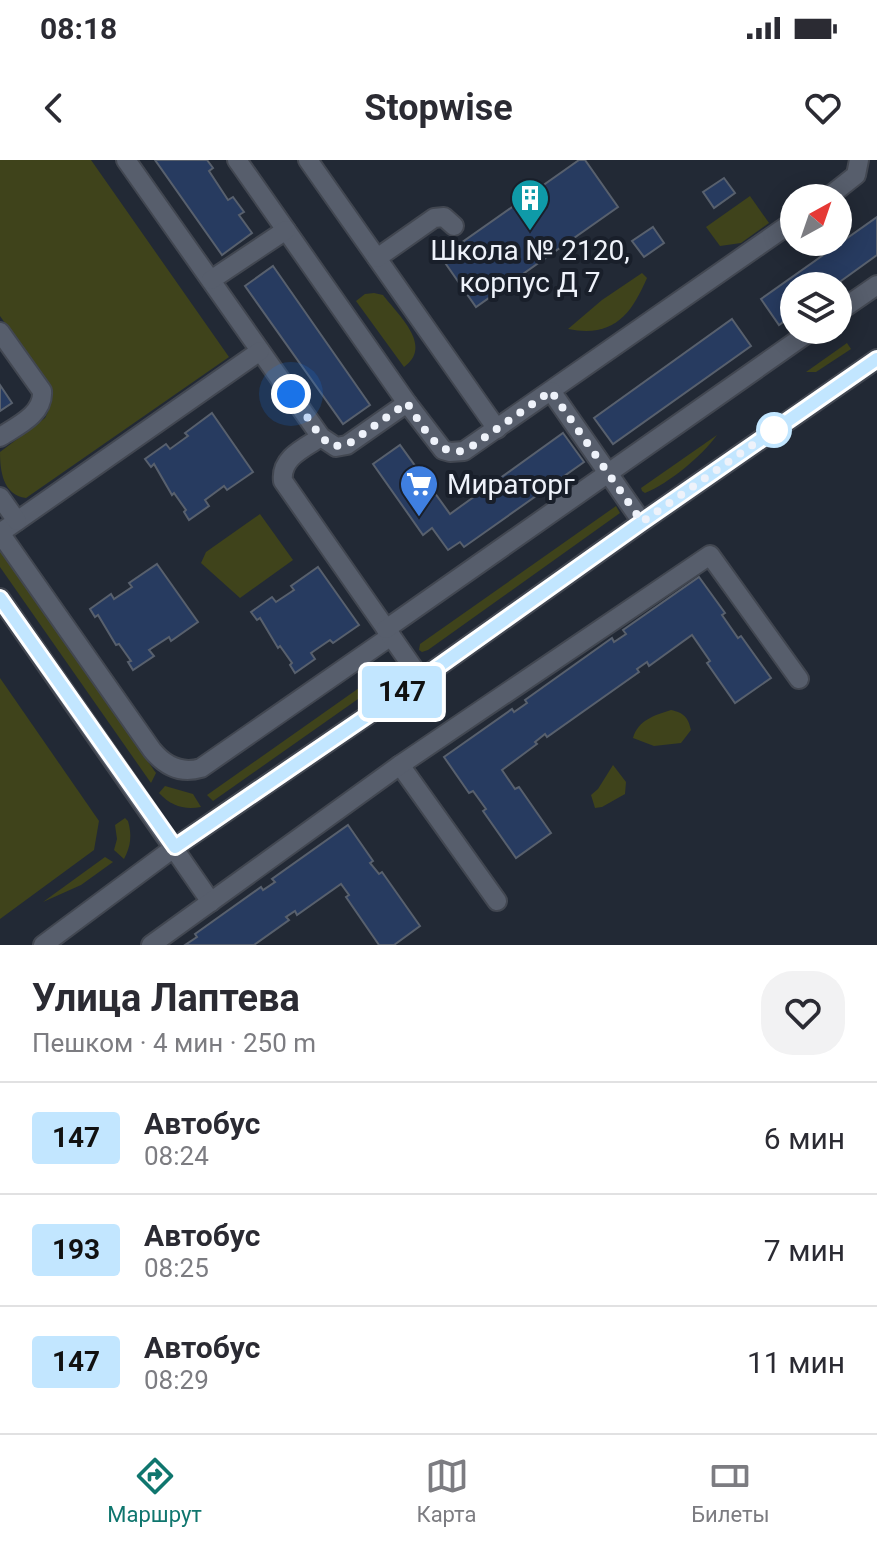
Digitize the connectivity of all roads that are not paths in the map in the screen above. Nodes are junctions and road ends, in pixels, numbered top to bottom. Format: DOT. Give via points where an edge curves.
graph roads {
  1 [pos="126,160"];
  2 [pos="237,160"];
  3 [pos="308,160"];
  4 [pos="859,160"];
  5 [pos="845,184"];
  6 [pos="454,226"];
  7 [pos="286,230"];
  8 [pos="780,231"];
  9 [pos="377,258"];
  10 [pos="211,280"];
  11 [pos="877,285"];
  12 [pos="852,302"];
  13 [pos="0,332"];
  14 [pos="792,344"];
  15 [pos="260,351"];
  16 [pos="877,359"];
  17 [pos="551,391"];
  18 [pos="407,403"];
  19 [pos="497,429"];
  20 [pos="0,437"];
  21 [pos="321,437"];
  22 [pos="608,473"];
  23 [pos="0,497"];
  24 [pos="17,521"];
  25 [pos="642,522"];
  26 [pos="0,598"];
  27 [pos="388,632"];
  28 [pos="421,679"];
  29 [pos="799,679"];
  30 [pos="400,765"];
  31 [pos="175,847"];
  32 [pos="497,901"];
  33 [pos="211,902"];
  34 [pos="43,945"];
  35 [pos="151,945"];
  1 -- 10 [label="street"];
  2 -- 7 [label="street"];
  3 -- 9 [label="street"];
  4 -- 5 [label="street" via="856,175"];
  6 -- 9 [label="street" via="444,217 434,218"];
  7 -- 10 [label="street"];
  7 -- 18 [label="street"];
  8 -- 17 [label="street"];
  9 -- 19 [label="street"];
  10 -- 15 [label="street"];
  11 -- 12 [label="street"];
  13 -- 20 [label="street" via="43,397 39,409"];
  14 -- 22 [label="street"];
  15 -- 21 [label="street"];
  15 -- 24 [label="street"];
  16 -- 25 [label="street"];
  17 -- 19 [label="street"];
  17 -- 22 [label="street"];
  18 -- 19 [label="street" via="436,443 450,452 464,451"];
  18 -- 21 [label="street" via="342,447"];
  21 -- 27 [label="street" via="285,463 283,481"];
  22 -- 25 [label="street"];
  22 -- 27 [label="street"];
  23 -- 24 [label="street"];
  24 -- 27 [label="street" via="0,533 152,750 176,768 201,768"];
  25 -- 28 [label="street"];
  26 -- 31 [label="street"];
  27 -- 28 [label="street"];
  28 -- 31 [label="street"];
  29 -- 30 [label="street" via="710,555"];
  30 -- 32 [label="street"];
  30 -- 33 [label="street"];
  31 -- 33 [label="street"];
  31 -- 34 [label="street"];
  33 -- 35 [label="street"];
}
